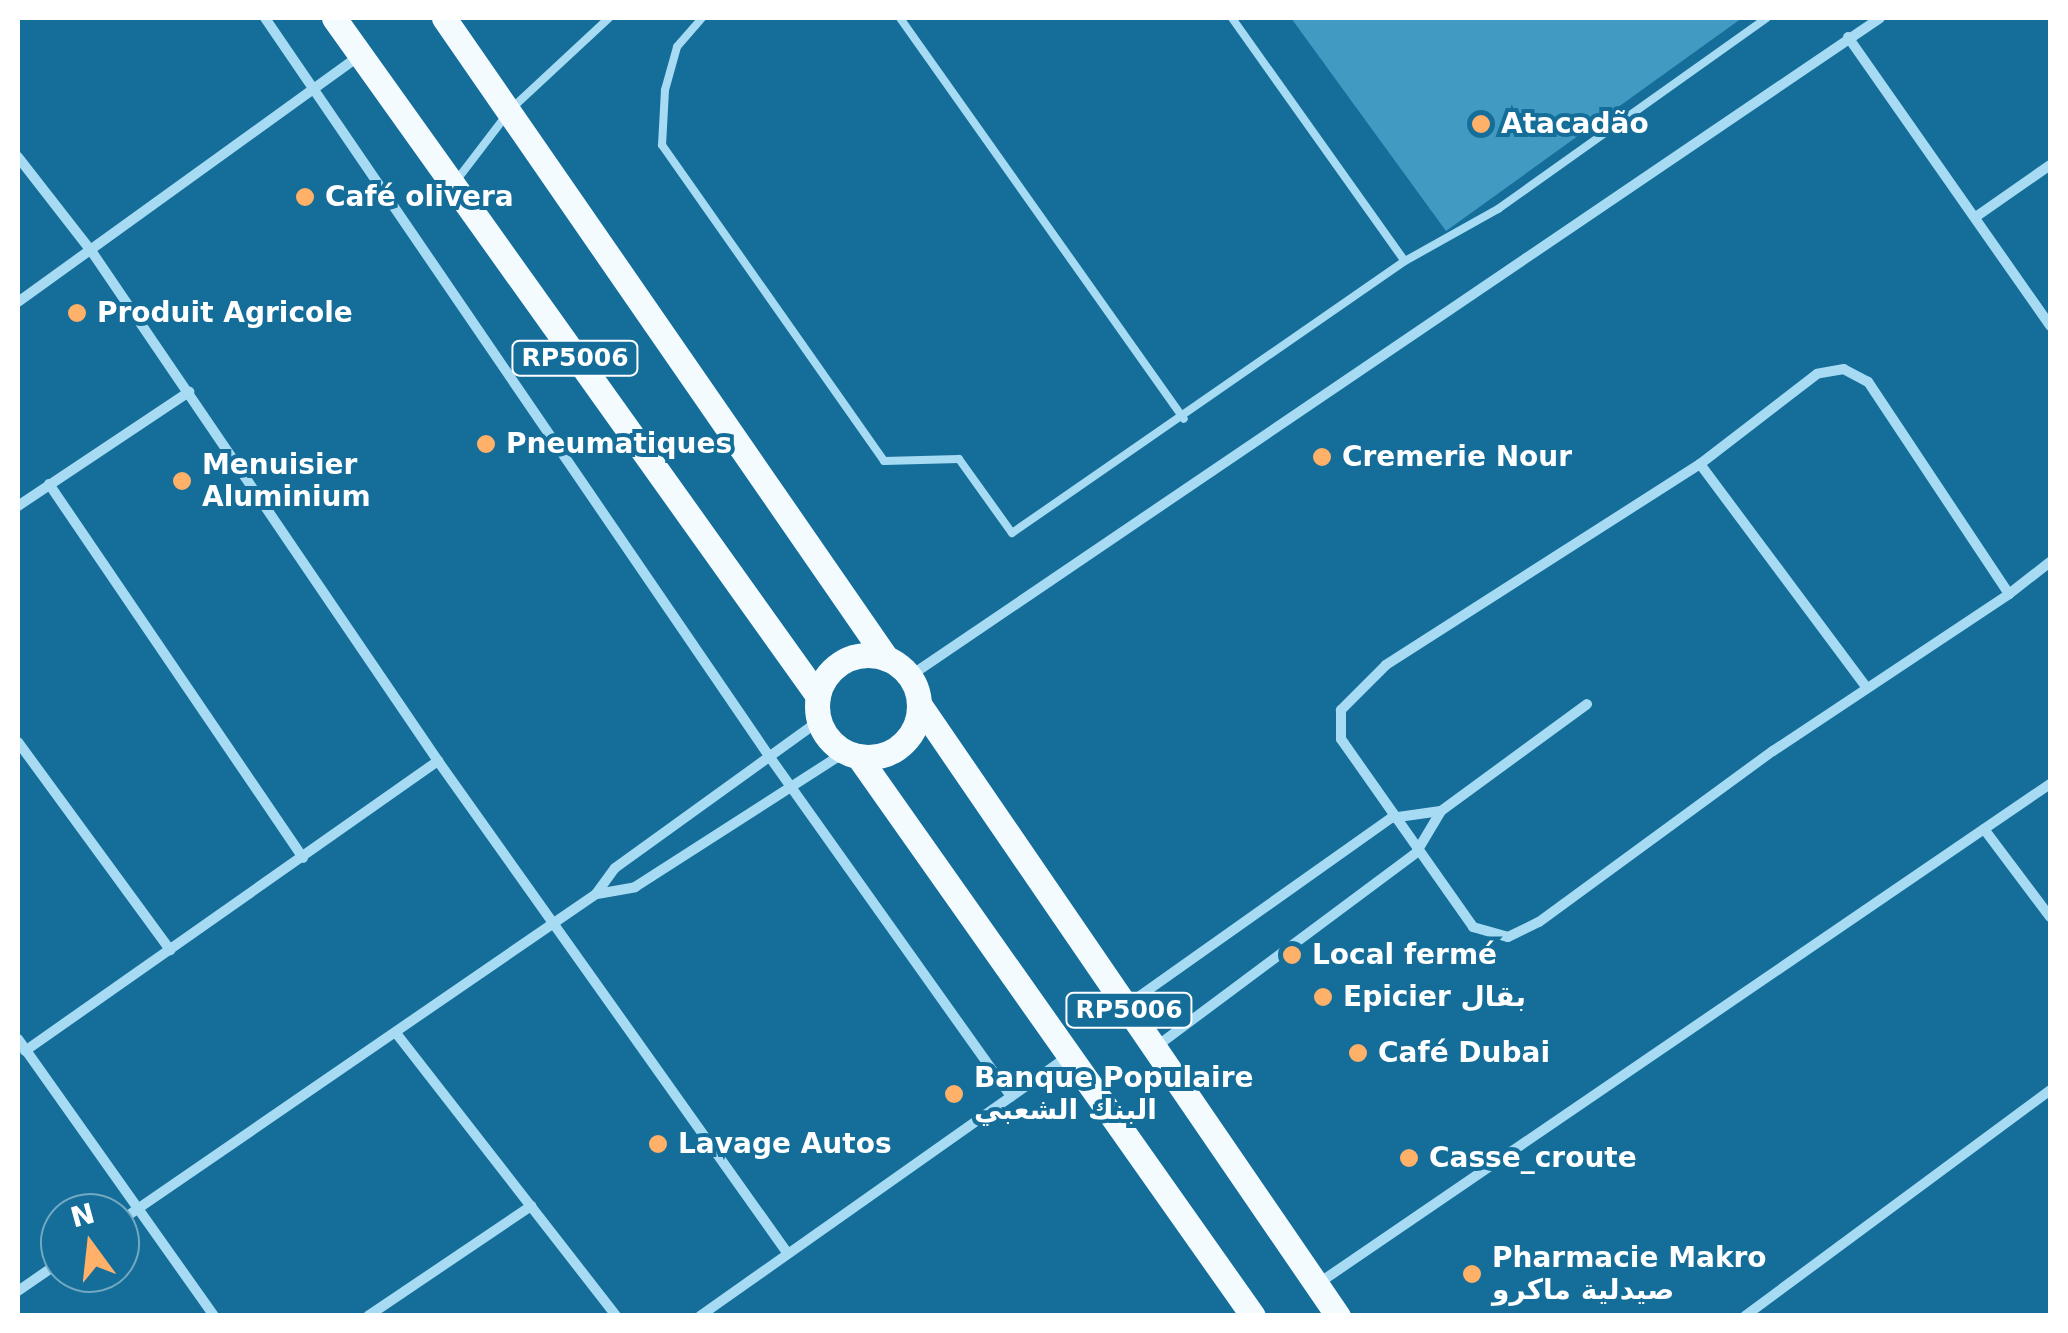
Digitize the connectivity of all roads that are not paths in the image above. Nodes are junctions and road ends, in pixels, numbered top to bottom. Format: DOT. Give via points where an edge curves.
graph roads {
  1 [pos="265,18"];
  2 [pos="334,18"];
  3 [pos="444,18"];
  4 [pos="608,18"];
  5 [pos="702,18"];
  6 [pos="900,18"];
  7 [pos="1232,18"];
  8 [pos="1767,18"];
  9 [pos="1880,18"];
  10 [pos="1848,37"];
  11 [pos="360,55"];
  12 [pos="316,86"];
  13 [pos="511,109"];
  14 [pos="18,157"];
  15 [pos="2050,165"];
  16 [pos="453,185"];
  17 [pos="1977,216"];
  18 [pos="92,252"];
  19 [pos="1405,261"];
  20 [pos="18,302"];
  21 [pos="2050,326"];
  22 [pos="189,392"];
  23 [pos="1184,419"];
  24 [pos="1700,464"];
  25 [pos="48,484"];
  26 [pos="18,506"];
  27 [pos="2050,562"];
  28 [pos="2009,594"];
  29 [pos="887,659"];
  30 [pos="910,676"];
  31 [pos="1867,688"];
  32 [pos="919,704"];
  33 [pos="1587,704"];
  34 [pos="819,709"];
  35 [pos="18,742"];
  36 [pos="852,754"];
  37 [pos="769,756"];
  38 [pos="438,761"];
  39 [pos="2050,784"];
  40 [pos="792,788"];
  41 [pos="1440,810"];
  42 [pos="1391,818"];
  43 [pos="1984,829"];
  44 [pos="1416,853"];
  45 [pos="304,858"];
  46 [pos="596,894"];
  47 [pos="2050,917"];
  48 [pos="556,923"];
  49 [pos="170,950"];
  50 [pos="1126,1006"];
  51 [pos="396,1033"];
  52 [pos="18,1040"];
  53 [pos="1154,1048"];
  54 [pos="25,1051"];
  55 [pos="1067,1056"];
  56 [pos="2050,1090"];
  57 [pos="1011,1097"];
  58 [pos="142,1206"];
  59 [pos="531,1206"];
  60 [pos="786,1251"];
  61 [pos="40,1276"];
  62 [pos="1316,1286"];
  63 [pos="18,1291"];
  64 [pos="214,1316"];
  65 [pos="368,1316"];
  66 [pos="616,1316"];
  67 [pos="700,1316"];
  68 [pos="1253,1316"];
  69 [pos="1338,1316"];
  70 [pos="1745,1316"];
  1 -- 12 [label="street"];
  2 -- 11 [label="main road, RP5006"];
  3 -- 13 [label="main road, RP5006"];
  4 -- 13 [label="lane"];
  5 -- 23 [label="lane" via="677,47 665,90 662,145 884,461 959,459 1012,533"];
  6 -- 23 [label="lane"];
  7 -- 19 [label="lane"];
  8 -- 19 [label="lane" via="1498,209"];
  9 -- 10 [label="street"];
  10 -- 17 [label="street"];
  10 -- 30 [label="street"];
  11 -- 12 [label="street"];
  11 -- 16 [label="main road, RP5006"];
  12 -- 18 [label="street"];
  12 -- 37 [label="street"];
  13 -- 16 [label="lane"];
  13 -- 29 [label="main road, RP5006" via="748,465"];
  14 -- 18 [label="street"];
  15 -- 17 [label="street"];
  16 -- 34 [label="main road, RP5006"];
  17 -- 21 [label="street"];
  18 -- 20 [label="street"];
  18 -- 22 [label="street"];
  19 -- 23 [label="lane"];
  22 -- 25 [label="street"];
  22 -- 38 [label="street"];
  24 -- 28 [label="street" via="1817,374 1844,369 1868,382 1889,410"];
  24 -- 31 [label="street"];
  24 -- 42 [label="street" via="1355,690 1341,710 1340,739"];
  25 -- 26 [label="street"];
  25 -- 45 [label="street"];
  27 -- 28 [label="street"];
  28 -- 31 [label="street"];
  29 -- 30 [label="main road, RP5006"];
  29 -- 34 [label="main road" via="844,661 827,676"];
  30 -- 32 [label="main road, RP5006"];
  31 -- 44 [label="street" via="1508,937 1473,927"];
  32 -- 36 [label="main road" via="915,726 901,744 881,755"];
  32 -- 50 [label="main road, RP5006"];
  33 -- 41 [label="street"];
  34 -- 36 [label="main road, RP5006"];
  34 -- 37 [label="street"];
  35 -- 49 [label="street"];
  36 -- 40 [label="street"];
  36 -- 55 [label="main road, RP5006"];
  37 -- 40 [label="street"];
  37 -- 46 [label="street" via="614,868"];
  38 -- 45 [label="street"];
  38 -- 48 [label="street"];
  39 -- 43 [label="street"];
  40 -- 46 [label="street" via="635,887"];
  40 -- 57 [label="street"];
  41 -- 42 [label="street"];
  41 -- 44 [label="street"];
  42 -- 44 [label="street"];
  42 -- 50 [label="street"];
  43 -- 47 [label="street"];
  43 -- 62 [label="street"];
  44 -- 53 [label="street"];
  45 -- 49 [label="street"];
  46 -- 48 [label="street"];
  48 -- 51 [label="street"];
  48 -- 60 [label="street"];
  49 -- 54 [label="street"];
  50 -- 53 [label="main road, RP5006"];
  51 -- 58 [label="street"];
  51 -- 59 [label="street"];
  52 -- 54 [label="street"];
  53 -- 62 [label="main road, RP5006"];
  54 -- 58 [label="street"];
  55 -- 57 [label="street"];
  55 -- 68 [label="main road, RP5006"];
  56 -- 70 [label="street"];
  57 -- 60 [label="street"];
  58 -- 64 [label="street"];
  59 -- 65 [label="street"];
  59 -- 66 [label="street"];
  60 -- 67 [label="street"];
  61 -- 63 [label="street"];
  62 -- 69 [label="main road, RP5006"];
}
